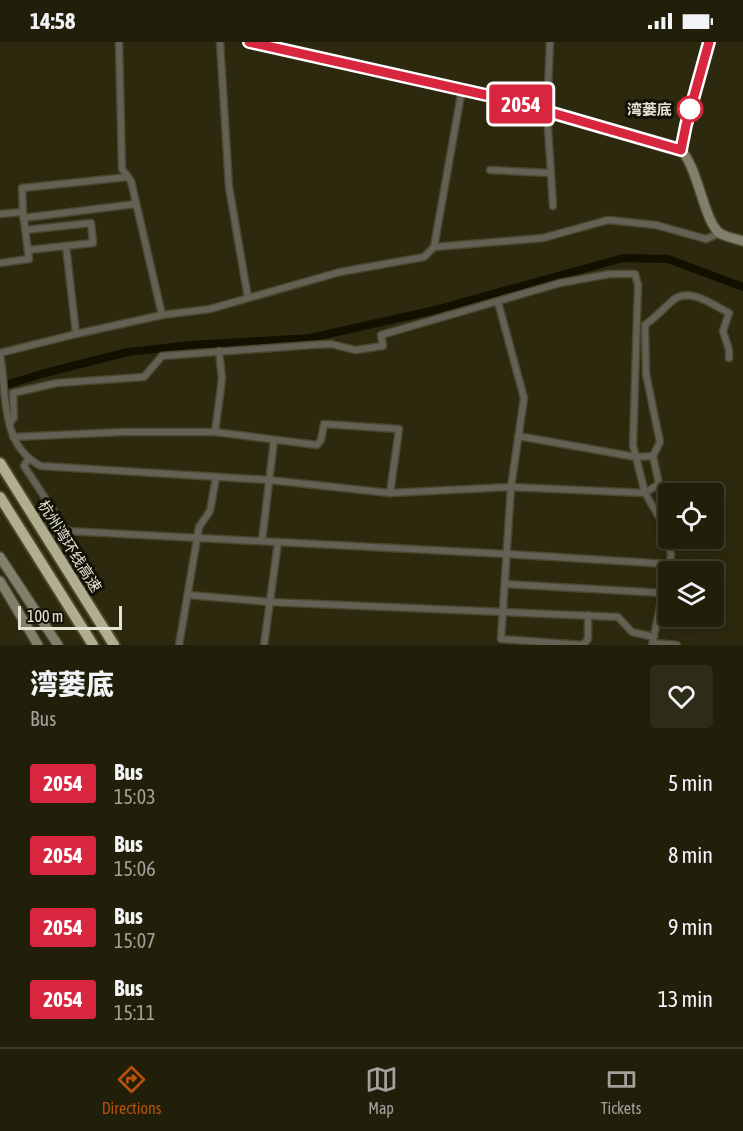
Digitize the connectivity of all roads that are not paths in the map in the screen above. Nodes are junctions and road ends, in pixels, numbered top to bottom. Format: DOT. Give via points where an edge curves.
graph roads {
  1 [pos="118,42"];
  2 [pos="220,42"];
  3 [pos="249,42"];
  4 [pos="550,42"];
  5 [pos="709,42"];
  6 [pos="462,89"];
  7 [pos="547,112"];
  8 [pos="681,150"];
  9 [pos="489,170"];
  10 [pos="551,173"];
  11 [pos="128,177"];
  12 [pos="136,204"];
  13 [pos="553,206"];
  14 [pos="0,214"];
  15 [pos="23,215"];
  16 [pos="25,230"];
  17 [pos="720,234"];
  18 [pos="743,241"];
  19 [pos="66,246"];
  20 [pos="434,247"];
  21 [pos="28,250"];
  22 [pos="0,263"];
  23 [pos="248,298"];
  24 [pos="498,302"];
  25 [pos="162,315"];
  26 [pos="76,334"];
  27 [pos="219,351"];
  28 [pos="0,354"];
  29 [pos="729,358"];
  30 [pos="9,423"];
  31 [pos="216,432"];
  32 [pos="518,436"];
  33 [pos="12,437"];
  34 [pos="274,440"];
  35 [pos="644,457"];
  36 [pos="28,459"];
  37 [pos="0,463"];
  38 [pos="216,477"];
  39 [pos="269,480"];
  40 [pos="511,487"];
  41 [pos="652,489"];
  42 [pos="658,491"];
  43 [pos="390,493"];
  44 [pos="0,497"];
  45 [pos="198,538"];
  46 [pos="262,541"];
  47 [pos="278,542"];
  48 [pos="506,554"];
  49 [pos="0,557"];
  50 [pos="670,561"];
  51 [pos="658,563"];
  52 [pos="0,581"];
  53 [pos="505,584"];
  54 [pos="658,593"];
  55 [pos="188,595"];
  56 [pos="270,602"];
  57 [pos="503,612"];
  58 [pos="588,615"];
  59 [pos="658,620"];
  60 [pos="653,642"];
  61 [pos="38,645"];
  62 [pos="58,645"];
  63 [pos="93,645"];
  64 [pos="114,645"];
  65 [pos="179,645"];
  66 [pos="264,645"];
  67 [pos="677,645"];
  1 -- 11 [label="street" via="122,169"];
  2 -- 23 [label="street" via="229,187"];
  3 -- 6 [label="main road"];
  4 -- 7 [label="street"];
  5 -- 8 [label="street"];
  6 -- 7 [label="main road"];
  6 -- 20 [label="street"];
  7 -- 8 [label="main road"];
  7 -- 10 [label="street"];
  8 -- 17 [label="main road" via="689,159 712,223"];
  9 -- 10 [label="street"];
  10 -- 13 [label="street"];
  11 -- 12 [label="street"];
  11 -- 15 [label="street" via="22,188"];
  12 -- 15 [label="street"];
  12 -- 25 [label="street"];
  14 -- 15 [label="street"];
  15 -- 16 [label="street"];
  16 -- 19 [label="street" via="91,223 93,243"];
  16 -- 21 [label="street"];
  17 -- 18 [label="main road"];
  17 -- 20 [label="street" via="706,239 656,225 608,220 543,238"];
  19 -- 21 [label="street"];
  19 -- 26 [label="street"];
  20 -- 23 [label="street" via="424,257 340,272"];
  21 -- 22 [label="street" via="29,259"];
  23 -- 25 [label="street" via="210,309"];
  24 -- 27 [label="street" via="381,335 383,346 355,350 331,344"];
  24 -- 32 [label="street" via="524,398"];
  24 -- 35 [label="street" via="560,283 635,274 638,285 633,445"];
  25 -- 26 [label="street"];
  26 -- 28 [label="street"];
  27 -- 30 [label="street" via="162,356 144,376 57,383 13,393 14,418"];
  27 -- 31 [label="street" via="222,379"];
  28 -- 30 [label="street"];
  29 -- 35 [label="street" via="723,331 729,313 693,295 673,299 645,325 646,374 660,442"];
  30 -- 33 [label="street"];
  31 -- 33 [label="street"];
  31 -- 34 [label="street"];
  32 -- 35 [label="street"];
  32 -- 40 [label="street"];
  33 -- 36 [label="street"];
  34 -- 39 [label="street"];
  34 -- 43 [label="street" via="317,445 324,424 399,429"];
  35 -- 41 [label="street"];
  35 -- 41 [label="street"];
  36 -- 38 [label="street" via="41,466"];
  36 -- 45 [label="street" via="24,466 67,531"];
  37 -- 64 [label="highway, 杭州湾环线高速"];
  38 -- 39 [label="street"];
  38 -- 45 [label="street" via="210,511 199,527"];
  39 -- 43 [label="street"];
  39 -- 46 [label="street"];
  40 -- 41 [label="street"];
  40 -- 43 [label="street"];
  40 -- 48 [label="street"];
  41 -- 42 [label="street"];
  41 -- 50 [label="street" via="666,529"];
  44 -- 63 [label="highway"];
  45 -- 46 [label="street"];
  45 -- 55 [label="street"];
  46 -- 47 [label="street"];
  47 -- 48 [label="street"];
  47 -- 56 [label="street"];
  48 -- 51 [label="street"];
  48 -- 53 [label="street"];
  49 -- 62 [label="main road"];
  52 -- 61 [label="main road"];
  53 -- 54 [label="street"];
  53 -- 57 [label="street"];
  55 -- 56 [label="street"];
  55 -- 65 [label="street"];
  56 -- 57 [label="street"];
  56 -- 66 [label="street"];
  57 -- 58 [label="street"];
  57 -- 58 [label="street" via="501,639 583,645 588,639"];
  58 -- 60 [label="street" via="618,617 632,632"];
  59 -- 60 [label="street"];
  60 -- 67 [label="street"];
}
